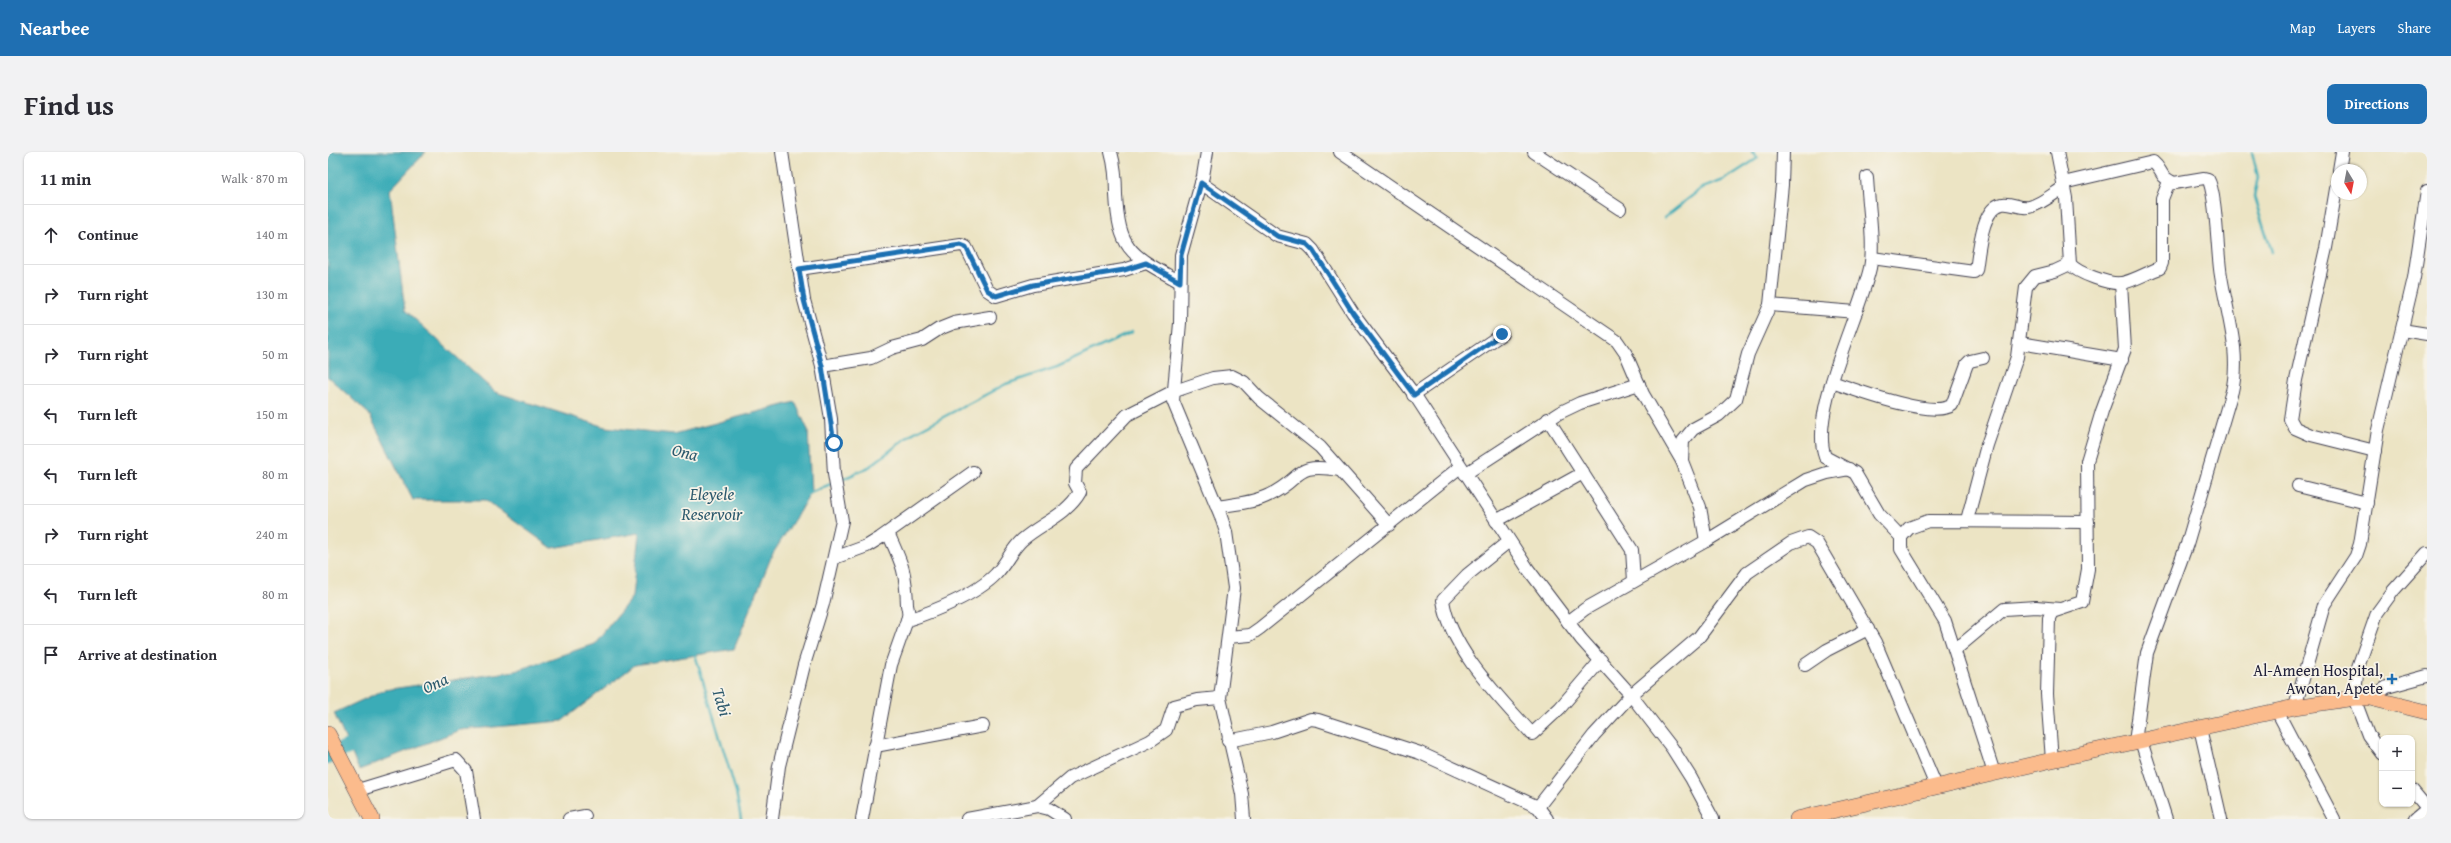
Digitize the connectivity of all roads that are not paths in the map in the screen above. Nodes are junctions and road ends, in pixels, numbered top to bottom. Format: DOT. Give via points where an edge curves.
graph roads {
  1 [pos="782,152"];
  2 [pos="1111,152"];
  3 [pos="1207,152"];
  4 [pos="1340,152"];
  5 [pos="1534,152"];
  6 [pos="1783,152"];
  7 [pos="2057,152"];
  8 [pos="2342,152"];
  9 [pos="2340,164"];
  10 [pos="1867,177"];
  11 [pos="2172,182"];
  12 [pos="1201,183"];
  13 [pos="2063,185"];
  14 [pos="2427,191"];
  15 [pos="2334,200"];
  16 [pos="1620,209"];
  17 [pos="1872,258"];
  18 [pos="1146,263"];
  19 [pos="2070,264"];
  20 [pos="799,269"];
  21 [pos="1180,282"];
  22 [pos="2121,283"];
  23 [pos="1770,305"];
  24 [pos="1856,312"];
  25 [pos="990,317"];
  26 [pos="2402,330"];
  27 [pos="1502,334"];
  28 [pos="2427,334"];
  29 [pos="2020,343"];
  30 [pos="1983,358"];
  31 [pos="2122,360"];
  32 [pos="822,366"];
  33 [pos="1832,382"];
  34 [pos="1639,384"];
  35 [pos="1172,392"];
  36 [pos="1414,395"];
  37 [pos="1548,419"];
  38 [pos="2375,451"];
  39 [pos="1682,461"];
  40 [pos="1340,470"];
  41 [pos="1462,470"];
  42 [pos="1849,470"];
  43 [pos="973,472"];
  44 [pos="1583,473"];
  45 [pos="2298,486"];
  46 [pos="2367,503"];
  47 [pos="1217,507"];
  48 [pos="1966,520"];
  49 [pos="1496,521"];
  50 [pos="2088,522"];
  51 [pos="1390,525"];
  52 [pos="888,533"];
  53 [pos="1901,537"];
  54 [pos="1509,541"];
  55 [pos="1706,541"];
  56 [pos="2427,553"];
  57 [pos="834,558"];
  58 [pos="1634,581"];
  59 [pos="2060,609"];
  60 [pos="907,620"];
  61 [pos="1568,622"];
  62 [pos="1868,629"];
  63 [pos="1228,637"];
  64 [pos="1955,650"];
  65 [pos="1601,660"];
  66 [pos="1805,665"];
  67 [pos="2427,676"];
  68 [pos="1631,695"];
  69 [pos="1220,698"];
  70 [pos="2354,698"];
  71 [pos="2370,698"];
  72 [pos="2295,707"];
  73 [pos="2277,711"];
  74 [pos="2427,712"];
  75 [pos="983,726"];
  76 [pos="2200,728"];
  77 [pos="328,734"];
  78 [pos="1228,741"];
  79 [pos="2138,741"];
  80 [pos="875,746"];
  81 [pos="2379,750"];
  82 [pos="2052,760"];
  83 [pos="1994,773"];
  84 [pos="1936,786"];
  85 [pos="358,790"];
  86 [pos="2415,794"];
  87 [pos="1037,806"];
  88 [pos="1538,807"];
  89 [pos="2427,809"];
  90 [pos="1831,815"];
  91 [pos="584,816"];
  92 [pos="372,819"];
  93 [pos="474,819"];
  94 [pos="569,819"];
  95 [pos="772,819"];
  96 [pos="862,819"];
  97 [pos="967,819"];
  98 [pos="1065,819"];
  99 [pos="1244,819"];
  100 [pos="1547,819"];
  101 [pos="1713,819"];
  102 [pos="1798,819"];
  103 [pos="2166,819"];
  104 [pos="2221,819"];
  105 [pos="2334,819"];
  106 [pos="2415,819"];
  1 -- 20 [label="street"];
  2 -- 18 [label="street" via="1120,233 1129,248"];
  3 -- 12 [label="street"];
  4 -- 34 [label="street" via="1467,241 1607,333 1617,341 1626,354"];
  5 -- 16 [label="street"];
  6 -- 23 [label="street"];
  7 -- 13 [label="street"];
  8 -- 9 [label="street"];
  10 -- 17 [label="street"];
  11 -- 13 [label="street" via="2162,177 2153,162"];
  11 -- 22 [label="street" via="2166,188 2162,199 2160,268"];
  11 -- 79 [label="street" via="2204,178 2210,182 2221,276 2232,330 2235,378 2188,544 2147,653"];
  12 -- 21 [label="street" via="1181,255"];
  12 -- 36 [label="street" via="1277,236 1307,244 1353,313"];
  13 -- 17 [label="street" via="2031,207 2007,204 1991,210 1981,238 1974,272"];
  13 -- 19 [label="street"];
  14 -- 26 [label="street" via="2414,278"];
  15 -- 38 [label="street" via="2290,419 2295,428 2311,435"];
  17 -- 24 [label="street"];
  18 -- 20 [label="street" via="1124,270 1033,285 996,296 987,290 966,247 961,245"];
  18 -- 21 [label="street"];
  19 -- 22 [label="street" via="2092,277"];
  19 -- 29 [label="street" via="2035,276 2026,287"];
  20 -- 32 [label="street" via="804,300"];
  21 -- 35 [label="street" via="1180,323"];
  22 -- 31 [label="street" via="2125,337"];
  23 -- 24 [label="street"];
  23 -- 39 [label="street" via="1750,348 1736,399 1719,415 1690,432 1683,441"];
  24 -- 33 [label="street"];
  25 -- 32 [label="street" via="954,323 922,340 892,348 870,358"];
  26 -- 28 [label="street"];
  26 -- 38 [label="street" via="2385,397"];
  27 -- 36 [label="street"];
  29 -- 31 [label="street"];
  29 -- 48 [label="street" via="2007,393 1987,445"];
  30 -- 33 [label="street" via="1967,364 1952,405 1940,410 1877,397"];
  31 -- 50 [label="street" via="2102,412 2088,461"];
  32 -- 57 [label="street" via="831,419 834,474 842,521"];
  33 -- 42 [label="street" via="1821,426 1822,449 1828,460"];
  34 -- 37 [label="street" via="1580,403"];
  34 -- 39 [label="street"];
  35 -- 40 [label="street" via="1213,378 1232,376 1244,382 1259,398 1320,447"];
  35 -- 47 [label="street" via="1175,409"];
  35 -- 60 [label="street" via="1126,415 1115,426 1076,469 1075,483 1080,492 1074,503 1022,540 994,576 975,590 924,615"];
  36 -- 41 [label="street"];
  37 -- 41 [label="street"];
  37 -- 44 [label="street"];
  38 -- 46 [label="street"];
  39 -- 55 [label="street" via="1700,507"];
  40 -- 47 [label="street" via="1310,467 1270,495"];
  40 -- 51 [label="street"];
  41 -- 49 [label="street"];
  41 -- 51 [label="street"];
  42 -- 53 [label="street" via="1860,478 1879,514"];
  42 -- 55 [label="street" via="1827,473 1806,480"];
  43 -- 52 [label="street"];
  44 -- 49 [label="street"];
  44 -- 58 [label="street" via="1632,550"];
  45 -- 46 [label="street"];
  46 -- 72 [label="street" via="2356,556 2324,605"];
  47 -- 63 [label="street" via="1226,532 1233,572 1234,588"];
  48 -- 50 [label="street"];
  48 -- 53 [label="street" via="1918,523 1908,528"];
  49 -- 54 [label="street"];
  50 -- 59 [label="street" via="2088,569 2082,602"];
  51 -- 63 [label="street" via="1250,635"];
  52 -- 57 [label="street" via="867,546"];
  52 -- 60 [label="street" via="905,569 909,595"];
  53 -- 64 [label="street" via="1901,549 1946,621"];
  54 -- 61 [label="street"];
  54 -- 65 [label="street" via="1467,575 1443,600 1446,614 1464,651 1493,690 1532,734 1560,708"];
  55 -- 58 [label="street"];
  56 -- 70 [label="street" via="2377,613 2358,667"];
  57 -- 95 [label="street" via="779,766"];
  58 -- 61 [label="street" via="1585,609"];
  59 -- 64 [label="street" via="2004,609"];
  59 -- 82 [label="street" via="2050,614 2047,650"];
  60 -- 80 [label="street" via="891,665"];
  61 -- 65 [label="street"];
  62 -- 66 [label="street" via="1827,650"];
  62 -- 68 [label="street" via="1817,543 1811,538 1803,538 1747,573 1699,637"];
  62 -- 84 [label="street"];
  63 -- 69 [label="street"];
  64 -- 83 [label="street"];
  65 -- 68 [label="street"];
  67 -- 71 [label="street" via="2387,687"];
  68 -- 88 [label="street" via="1594,736"];
  68 -- 101 [label="street" via="1676,754"];
  69 -- 78 [label="street"];
  69 -- 87 [label="street" via="1174,706 1166,730 1150,741 1070,778"];
  70 -- 71 [label="main road"];
  70 -- 72 [label="main road"];
  70 -- 81 [label="street" via="2368,735"];
  71 -- 74 [label="main road"];
  72 -- 73 [label="main road"];
  73 -- 76 [label="main road"];
  73 -- 105 [label="street"];
  75 -- 80 [label="street"];
  76 -- 79 [label="main road"];
  76 -- 104 [label="street"];
  77 -- 85 [label="main road"];
  78 -- 88 [label="street" via="1272,732 1310,719 1318,720 1420,753"];
  78 -- 99 [label="street" via="1242,794"];
  79 -- 82 [label="main road"];
  79 -- 103 [label="street"];
  80 -- 96 [label="street"];
  82 -- 83 [label="main road"];
  83 -- 84 [label="main road"];
  84 -- 90 [label="main road"];
  85 -- 92 [label="main road"];
  85 -- 93 [label="street" via="456,760 466,771"];
  86 -- 89 [label="street"];
  87 -- 97 [label="street"];
  87 -- 98 [label="street" via="1049,809"];
  88 -- 100 [label="street"];
  89 -- 106 [label="street"];
  90 -- 102 [label="main road"];
  91 -- 94 [label="street"];
}
